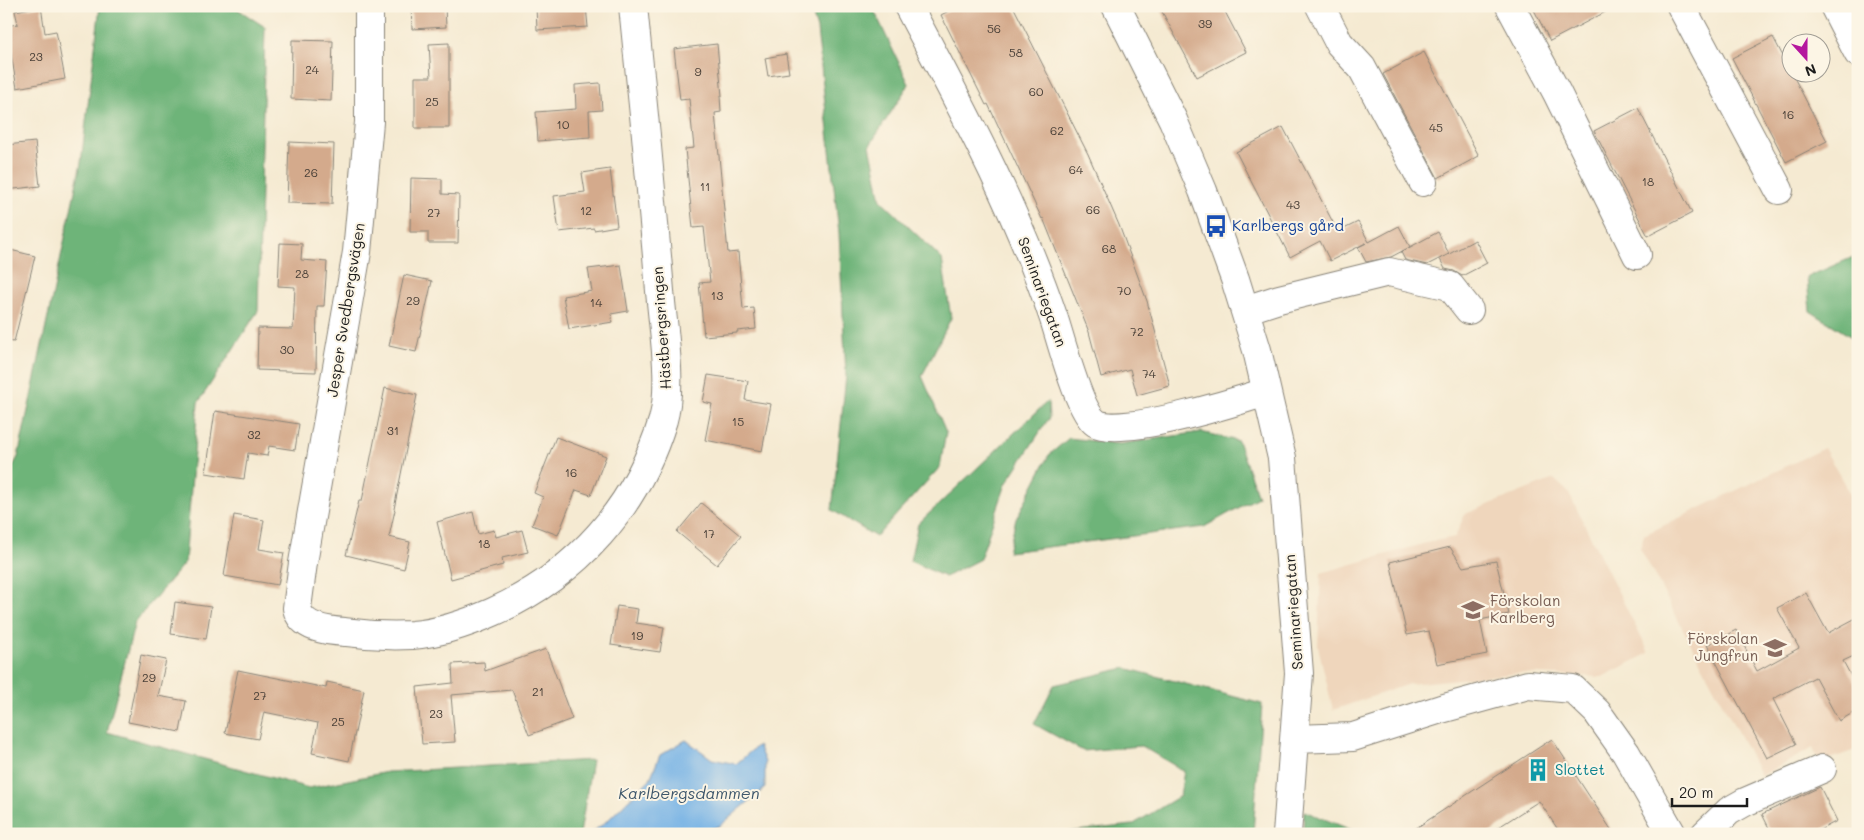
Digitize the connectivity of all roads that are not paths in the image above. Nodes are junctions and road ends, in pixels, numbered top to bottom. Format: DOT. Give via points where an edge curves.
graph roads {
  1 [pos="369,6"];
  2 [pos="633,6"];
  3 [pos="908,6"];
  4 [pos="1116,6"];
  5 [pos="1320,6"];
  6 [pos="1510,6"];
  7 [pos="1681,6"];
  8 [pos="1834,6"];
  9 [pos="1858,53"];
  10 [pos="1423,182"];
  11 [pos="1779,190"];
  12 [pos="1637,255"];
  13 [pos="1245,310"];
  14 [pos="1469,310"];
  15 [pos="1266,392"];
  16 [pos="298,611"];
  17 [pos="1295,739"];
  18 [pos="1822,769"];
  19 [pos="1287,834"];
  20 [pos="1672,834"];
  21 [pos="1705,834"];
  1 -- 16 [label="street, Jesper Svedbergsvägen" via="369,122 358,252 303,563"];
  2 -- 16 [label="street, Hästbergsringen" via="652,186 667,390 663,420 631,493 608,527 582,555 551,579 473,621 413,635 365,634 312,626 302,620"];
  3 -- 15 [label="street, Seminariegatan" via="1001,186 1088,414 1102,425 1131,425 1212,409"];
  4 -- 13 [label="street, Seminariegatan" via="1173,120 1236,278"];
  5 -- 10 [label="street" via="1339,43 1362,68"];
  6 -- 12 [label="street" via="1558,94"];
  7 -- 11 [label="street"];
  8 -- 9 [label="street"];
  13 -- 14 [label="street" via="1389,272 1450,286"];
  13 -- 15 [label="street, Seminariegatan"];
  15 -- 17 [label="street, Seminariegatan" via="1282,458 1299,673"];
  17 -- 19 [label="street, Seminariegatan"];
  17 -- 20 [label="street" via="1353,737 1528,685 1572,688 1597,712 1626,753"];
  18 -- 21 [label="street" via="1745,802 1729,811"];
}
